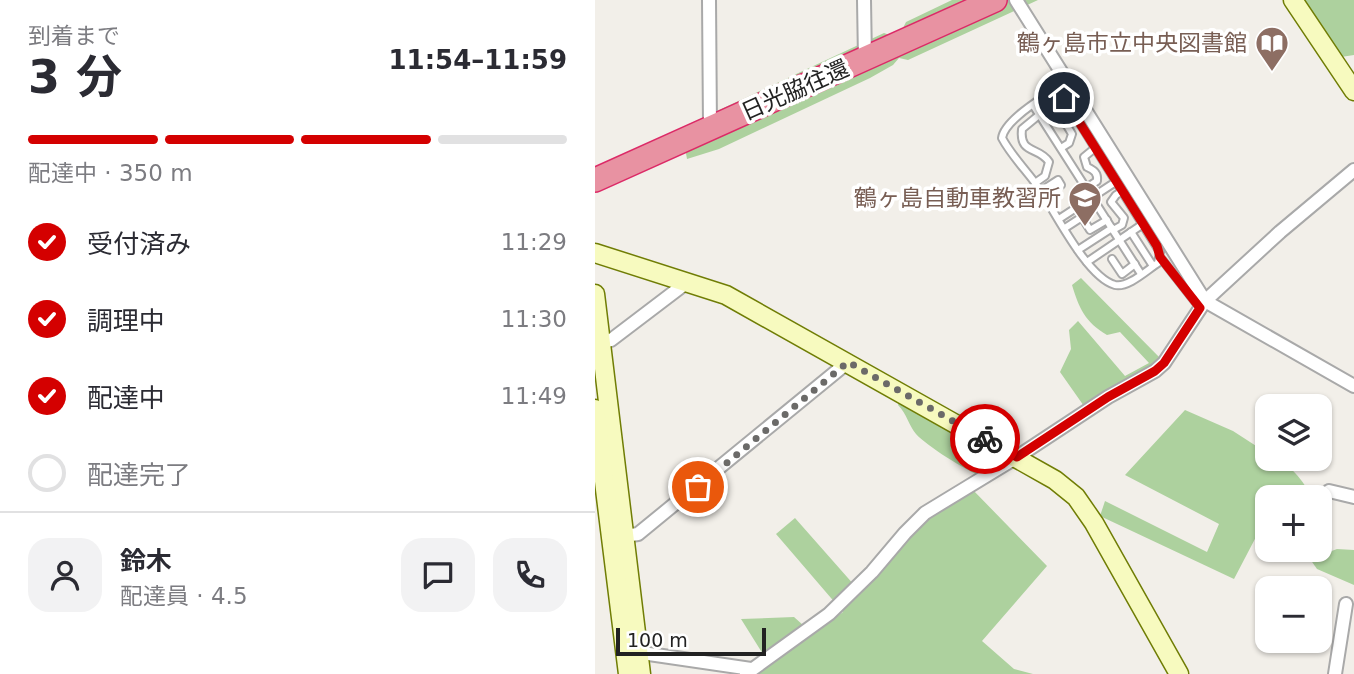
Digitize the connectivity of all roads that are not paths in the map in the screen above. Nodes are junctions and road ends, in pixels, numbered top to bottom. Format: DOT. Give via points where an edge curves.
graph roads {
  1 [pos="709,0"];
  2 [pos="864,0"];
  3 [pos="995,0"];
  4 [pos="1016,0"];
  5 [pos="1293,0"];
  6 [pos="865,60"];
  7 [pos="1354,91"];
  8 [pos="1064,98"];
  9 [pos="1033,105"];
  10 [pos="1039,115"];
  11 [pos="710,127"];
  12 [pos="1061,148"];
  13 [pos="1095,148"];
  14 [pos="1354,170"];
  15 [pos="595,180"];
  16 [pos="1117,181"];
  17 [pos="1035,183"];
  18 [pos="1061,185"];
  19 [pos="1087,189"];
  20 [pos="1041,191"];
  21 [pos="1123,191"];
  22 [pos="1073,197"];
  23 [pos="1093,198"];
  24 [pos="1059,219"];
  25 [pos="1107,220"];
  26 [pos="1143,224"];
  27 [pos="1065,228"];
  28 [pos="1112,229"];
  29 [pos="1131,232"];
  30 [pos="1119,239"];
  31 [pos="1078,250"];
  32 [pos="595,253"];
  33 [pos="1160,257"];
  34 [pos="1112,259"];
  35 [pos="1087,262"];
  36 [pos="1135,264"];
  37 [pos="1153,266"];
  38 [pos="1142,274"];
  39 [pos="686,283"];
  40 [pos="595,293"];
  41 [pos="1203,305"];
  42 [pos="600,342"];
  43 [pos="848,362"];
  44 [pos="1354,386"];
  45 [pos="595,409"];
  46 [pos="1017,457"];
  47 [pos="1332,492"];
  48 [pos="1354,497"];
  49 [pos="624,536"];
  50 [pos="1346,604"];
  51 [pos="638,654"];
  52 [pos="749,671"];
  53 [pos="628,674"];
  54 [pos="641,674"];
  55 [pos="1179,674"];
  56 [pos="1335,674"];
  1 -- 11 [label="street"];
  2 -- 6 [label="street"];
  3 -- 6 [label="highway, 日光脇往還"];
  4 -- 41 [label="street"];
  5 -- 7 [label="street"];
  6 -- 11 [label="highway, 日光脇往還"];
  8 -- 9 [label="lane" via="1049,93"];
  8 -- 12 [label="lane" via="1053,108 1072,134"];
  8 -- 13 [label="lane"];
  9 -- 10 [label="lane"];
  9 -- 17 [label="lane" via="1009,125 1002,138"];
  10 -- 12 [label="lane"];
  10 -- 17 [label="lane" via="1022,129 1021,137 1030,150 1049,162 1045,176"];
  11 -- 15 [label="highway, 日光脇往還"];
  12 -- 19 [label="lane"];
  13 -- 16 [label="lane"];
  13 -- 19 [label="lane" via="1084,157 1087,167 1098,176"];
  14 -- 41 [label="street"];
  16 -- 21 [label="lane"];
  16 -- 23 [label="lane"];
  17 -- 20 [label="lane"];
  18 -- 20 [label="lane" via="1058,180"];
  19 -- 22 [label="lane"];
  19 -- 23 [label="lane"];
  20 -- 24 [label="lane"];
  21 -- 26 [label="lane"];
  21 -- 28 [label="lane" via="1111,202 1124,218 1122,225"];
  23 -- 24 [label="lane"];
  23 -- 25 [label="lane"];
  24 -- 27 [label="lane"];
  25 -- 27 [label="lane" via="1090,230 1082,218"];
  25 -- 28 [label="lane"];
  26 -- 29 [label="lane"];
  26 -- 33 [label="lane"];
  27 -- 31 [label="lane"];
  28 -- 30 [label="lane"];
  28 -- 31 [label="lane"];
  29 -- 30 [label="lane"];
  29 -- 37 [label="lane"];
  30 -- 35 [label="lane"];
  30 -- 36 [label="lane"];
  31 -- 35 [label="lane"];
  32 -- 39 [label="street"];
  33 -- 37 [label="lane"];
  33 -- 41 [label="lane"];
  34 -- 36 [label="lane" via="1122,274"];
  35 -- 38 [label="lane" via="1116,285"];
  36 -- 38 [label="lane"];
  37 -- 38 [label="lane"];
  39 -- 42 [label="street" via="611,340"];
  39 -- 43 [label="street" via="726,295"];
  40 -- 42 [label="street"];
  41 -- 44 [label="street"];
  41 -- 46 [label="street" via="1155,371"];
  42 -- 49 [label="street"];
  43 -- 46 [label="street"];
  43 -- 49 [label="street" via="638,534"];
  45 -- 53 [label="street"];
  46 -- 52 [label="street" via="925,513 829,614"];
  46 -- 55 [label="street" via="1076,497"];
  47 -- 48 [label="street"];
  49 -- 51 [label="street"];
  50 -- 56 [label="street"];
  51 -- 52 [label="street"];
  51 -- 54 [label="street"];
}
